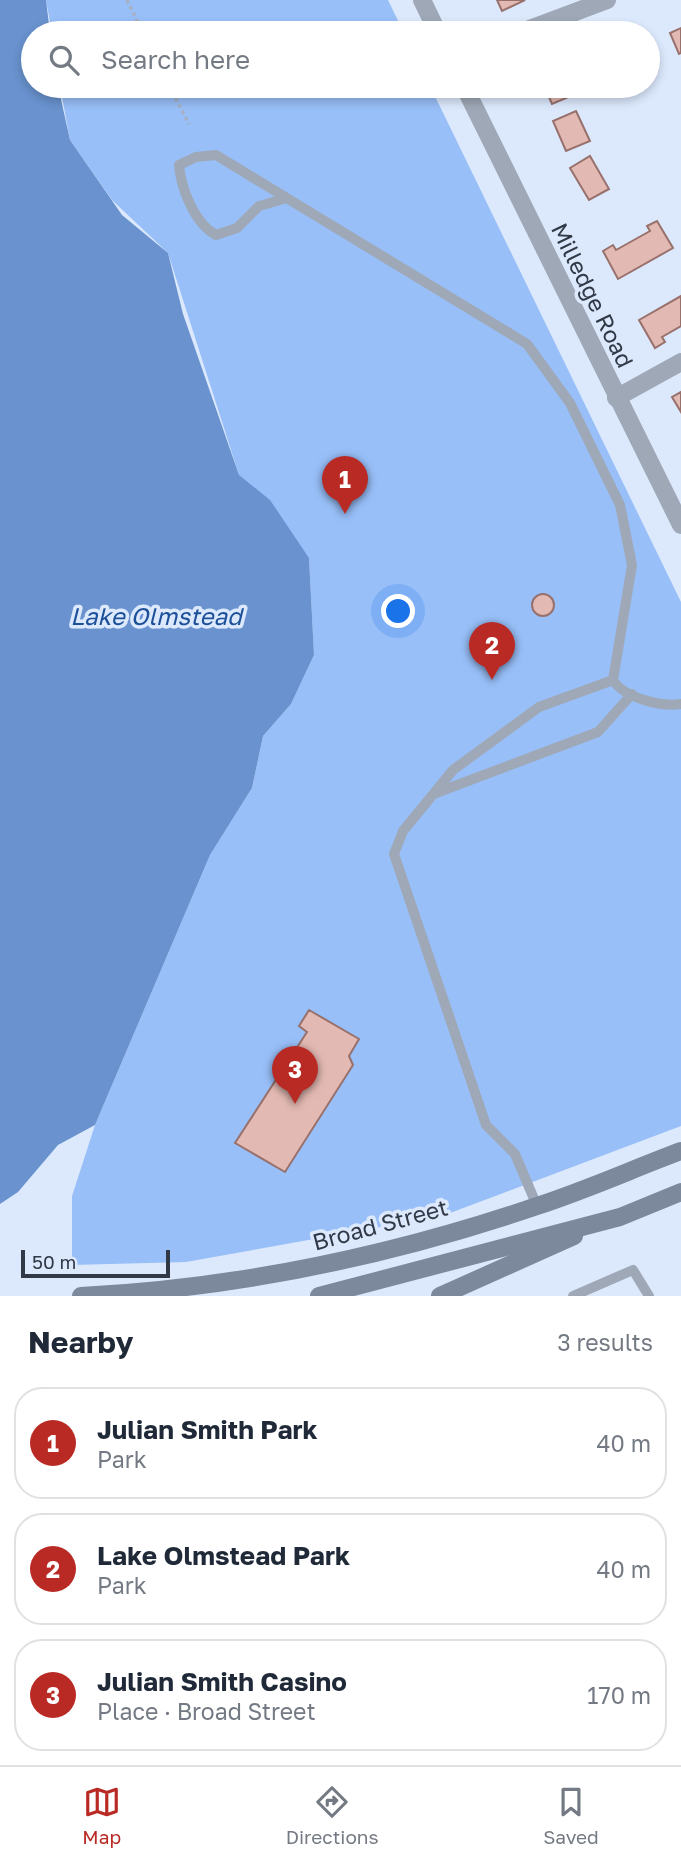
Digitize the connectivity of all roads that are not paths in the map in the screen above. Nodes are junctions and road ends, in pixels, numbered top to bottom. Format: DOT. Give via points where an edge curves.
graph roads {
  1 [pos="422,0"];
  2 [pos="607,0"];
  3 [pos="432,21"];
  4 [pos="551,21"];
  5 [pos="470,98"];
  6 [pos="287,198"];
  7 [pos="681,362"];
  8 [pos="616,398"];
  9 [pos="681,524"];
  10 [pos="612,680"];
  11 [pos="632,694"];
  12 [pos="681,704"];
  13 [pos="433,794"];
  14 [pos="681,1152"];
  15 [pos="681,1192"];
  16 [pos="537,1206"];
  17 [pos="620,1217"];
  18 [pos="186,1292"];
  19 [pos="81,1296"];
  20 [pos="319,1296"];
  21 [pos="440,1296"];
  22 [pos="573,1296"];
  23 [pos="649,1296"];
  1 -- 3 [label="street"];
  2 -- 4 [label="street"];
  5 -- 8 [label="street, Milledge Road"];
  6 -- 6 [label="lane" via="216,155 195,157 179,165 180,178 202,228 216,235 237,228 259,206"];
  6 -- 10 [label="lane" via="527,344 570,403 620,505 632,565"];
  7 -- 8 [label="street"];
  8 -- 9 [label="street, Milledge Road"];
  10 -- 11 [label="lane"];
  10 -- 13 [label="lane" via="539,707 453,770"];
  11 -- 12 [label="lane" via="666,706"];
  11 -- 13 [label="lane" via="598,732"];
  13 -- 16 [label="lane" via="403,831 394,854 486,1125 515,1154"];
  14 -- 16 [label="main road, Broad Street"];
  15 -- 17 [label="main road"];
  16 -- 18 [label="main road, Broad Street" via="358,1258"];
  17 -- 20 [label="main road"];
  17 -- 21 [label="main road"];
  18 -- 19 [label="main road, Broad Street"];
  22 -- 23 [label="lane" via="633,1270"];
}
